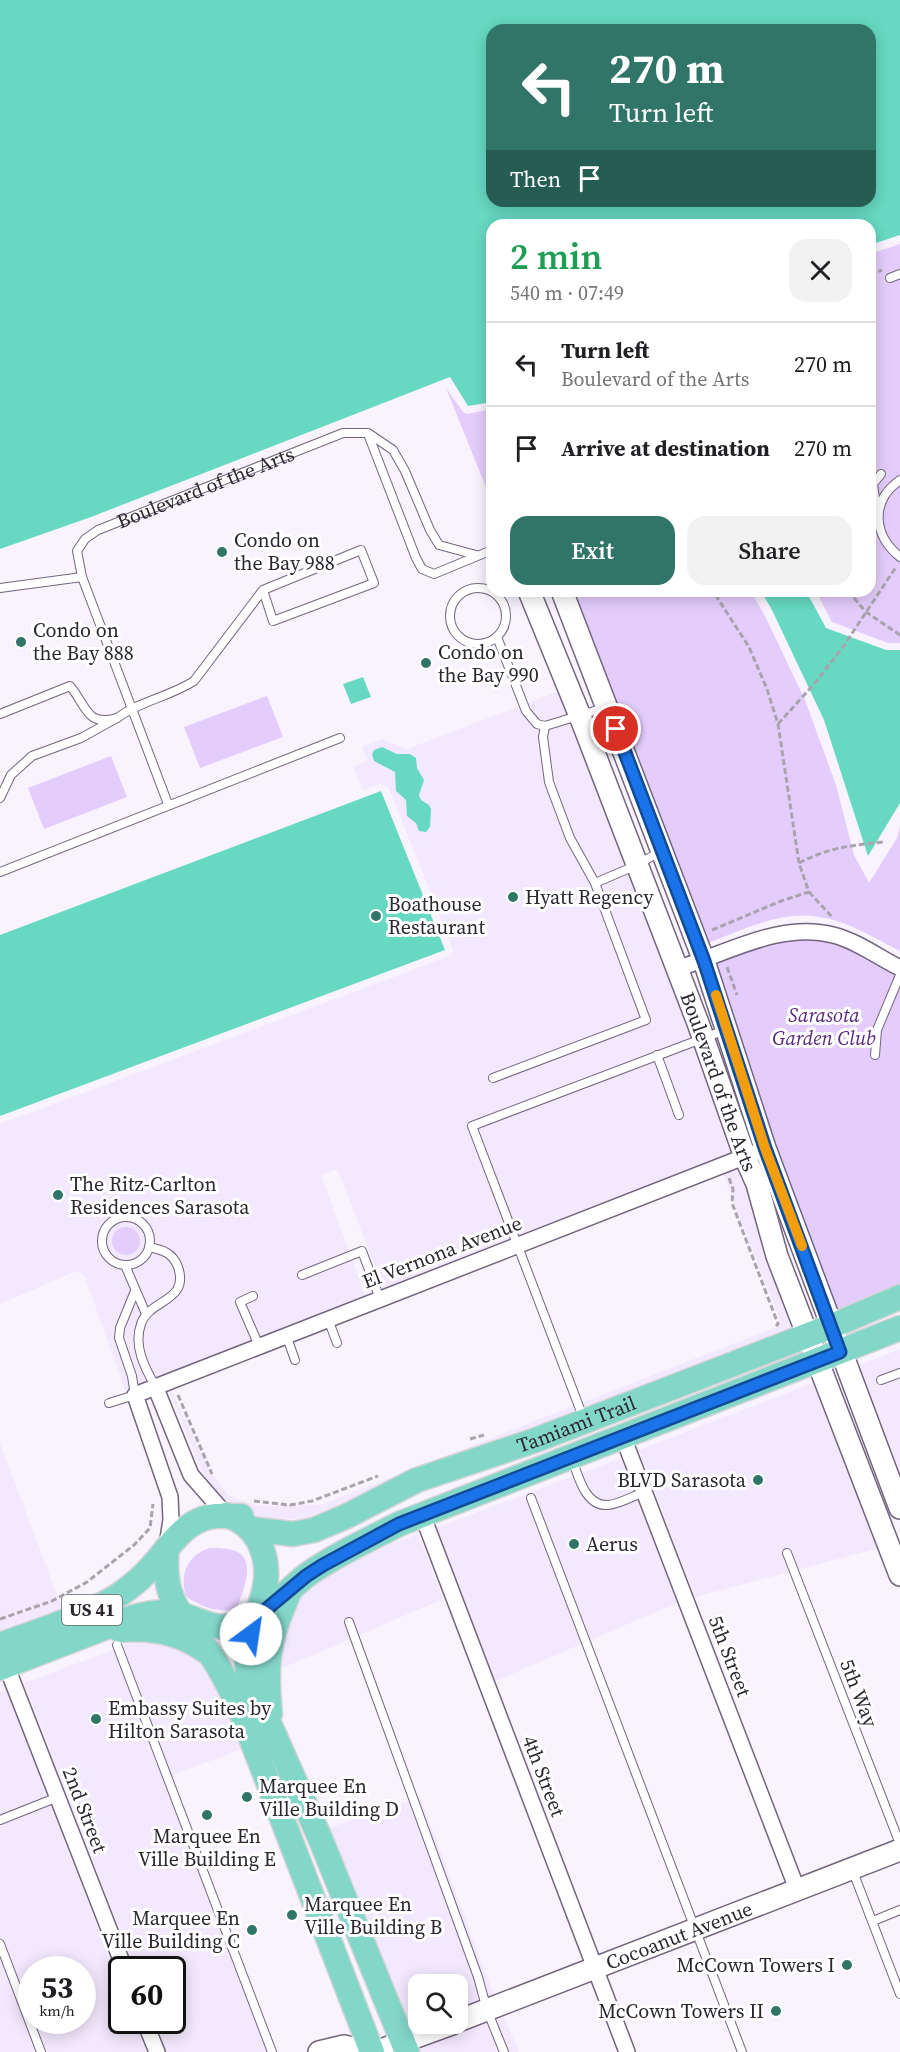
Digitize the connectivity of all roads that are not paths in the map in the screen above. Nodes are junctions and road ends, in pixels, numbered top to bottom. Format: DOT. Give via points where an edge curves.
graph roads {
  1 [pos="900,274"];
  2 [pos="890,278"];
  3 [pos="368,433"];
  4 [pos="880,474"];
  5 [pos="876,480"];
  6 [pos="900,480"];
  7 [pos="876,506"];
  8 [pos="878,520"];
  9 [pos="486,552"];
  10 [pos="476,555"];
  11 [pos="900,559"];
  12 [pos="82,577"];
  13 [pos="0,588"];
  14 [pos="486,589"];
  15 [pos="263,590"];
  16 [pos="499,597"];
  17 [pos="532,597"];
  18 [pos="564,597"];
  19 [pos="497,637"];
  20 [pos="607,707"];
  21 [pos="130,708"];
  22 [pos="0,714"];
  23 [pos="580,716"];
  24 [pos="117,718"];
  25 [pos="545,726"];
  26 [pos="340,738"];
  27 [pos="0,798"];
  28 [pos="168,804"];
  29 [pos="663,850"];
  30 [pos="637,865"];
  31 [pos="0,872"];
  32 [pos="595,883"];
  33 [pos="704,961"];
  34 [pos="900,968"];
  35 [pos="676,969"];
  36 [pos="900,975"];
  37 [pos="726,1030"];
  38 [pos="703,1037"];
  39 [pos="875,1054"];
  40 [pos="657,1055"];
  41 [pos="493,1078"];
  42 [pos="679,1115"];
  43 [pos="765,1148"];
  44 [pos="745,1156"];
  45 [pos="517,1245"];
  46 [pos="149,1247"];
  47 [pos="125,1265"];
  48 [pos="302,1275"];
  49 [pos="135,1291"];
  50 [pos="253,1296"];
  51 [pos="900,1297"];
  52 [pos="380,1299"];
  53 [pos="146,1314"];
  54 [pos="328,1319"];
  55 [pos="832,1326"];
  56 [pos="900,1328"];
  57 [pos="286,1335"];
  58 [pos="807,1336"];
  59 [pos="337,1343"];
  60 [pos="259,1346"];
  61 [pos="840,1352"];
  62 [pos="295,1360"];
  63 [pos="816,1360"];
  64 [pos="900,1373"];
  65 [pos="881,1380"];
  66 [pos="155,1386"];
  67 [pos="135,1395"];
  68 [pos="109,1403"];
  69 [pos="585,1421"];
  70 [pos="623,1437"];
  71 [pos="571,1458"];
  72 [pos="417,1480"];
  73 [pos="644,1491"];
  74 [pos="531,1498"];
  75 [pos="900,1508"];
  76 [pos="422,1514"];
  77 [pos="226,1515"];
  78 [pos="250,1529"];
  79 [pos="167,1548"];
  80 [pos="787,1553"];
  81 [pos="900,1575"];
  82 [pos="290,1590"];
  83 [pos="181,1614"];
  84 [pos="257,1617"];
  85 [pos="349,1622"];
  86 [pos="88,1634"];
  87 [pos="117,1644"];
  88 [pos="212,1656"];
  89 [pos="2,1659"];
  90 [pos="278,1743"];
  91 [pos="57,1797"];
  92 [pos="0,1820"];
  93 [pos="900,1844"];
  94 [pos="900,1850"];
  95 [pos="852,1868"];
  96 [pos="797,1890"];
  97 [pos="900,1910"];
  98 [pos="873,1921"];
  99 [pos="694,1930"];
  100 [pos="0,1944"];
  101 [pos="119,1956"];
  102 [pos="900,1967"];
  103 [pos="595,1968"];
  104 [pos="891,1970"];
  105 [pos="900,1994"];
  106 [pos="488,2010"];
  107 [pos="468,2017"];
  108 [pos="150,2034"];
  109 [pos="432,2034"];
  110 [pos="405,2047"];
  111 [pos="41,2052"];
  112 [pos="157,2052"];
  113 [pos="272,2052"];
  114 [pos="319,2052"];
  115 [pos="372,2052"];
  116 [pos="504,2052"];
  117 [pos="627,2052"];
  118 [pos="742,2052"];
  1 -- 2 [label="lane"];
  3 -- 10 [label="lane" via="393,450 440,545"];
  3 -- 10 [label="lane" via="422,569 434,573"];
  3 -- 12 [label="lane, Boulevard of the Arts" via="331,436 98,530 77,551"];
  4 -- 5 [label="lane"];
  6 -- 8 [label="lane" via="887,491"];
  7 -- 8 [label="lane"];
  8 -- 11 [label="lane" via="881,535"];
  9 -- 10 [label="lane"];
  12 -- 13 [label="lane"];
  12 -- 21 [label="lane, Boulevard of the Arts"];
  14 -- 19 [label="lane" via="464,591 451,613 455,630 468,642 486,643"];
  15 -- 15 [label="lane" via="361,550 374,584 273,621"];
  15 -- 21 [label="lane" via="194,681 181,690"];
  16 -- 19 [label="lane" via="506,614"];
  17 -- 23 [label="street, Boulevard of the Arts"];
  18 -- 20 [label="street, Boulevard of the Arts"];
  19 -- 25 [label="lane" via="526,711 537,724"];
  20 -- 23 [label="lane"];
  20 -- 29 [label="street, Boulevard of the Arts"];
  21 -- 24 [label="lane"];
  21 -- 28 [label="lane, Boulevard of the Arts"];
  22 -- 24 [label="lane" via="70,686 91,717 104,722"];
  23 -- 25 [label="lane"];
  23 -- 30 [label="street, Boulevard of the Arts"];
  24 -- 27 [label="lane" via="81,738 32,756 11,775"];
  25 -- 32 [label="lane" via="549,782 570,838"];
  26 -- 28 [label="lane"];
  28 -- 31 [label="lane"];
  29 -- 30 [label="lane"];
  29 -- 33 [label="street, Boulevard of the Arts"];
  30 -- 32 [label="lane"];
  30 -- 35 [label="street, Boulevard of the Arts"];
  32 -- 41 [label="lane" via="646,1020"];
  33 -- 34 [label="street" via="772,936 813,932 833,935"];
  33 -- 35 [label="street"];
  33 -- 37 [label="street, Boulevard of the Arts"];
  35 -- 38 [label="street, Boulevard of the Arts"];
  36 -- 39 [label="lane" via="877,1030"];
  37 -- 38 [label="lane"];
  37 -- 43 [label="street, Boulevard of the Arts"];
  38 -- 40 [label="lane"];
  38 -- 44 [label="street, Boulevard of the Arts"];
  40 -- 42 [label="lane"];
  40 -- 45 [label="lane" via="472,1126"];
  43 -- 44 [label="street, El Vernona Avenue"];
  43 -- 55 [label="street, Boulevard of the Arts"];
  44 -- 45 [label="street, El Vernona Avenue"];
  44 -- 58 [label="street, Boulevard of the Arts"];
  45 -- 52 [label="street, El Vernona Avenue"];
  45 -- 69 [label="lane"];
  46 -- 47 [label="lane" via="143,1258"];
  46 -- 47 [label="lane" via="150,1236 141,1222 127,1217 112,1221 103,1234 103,1249 113,1261"];
  46 -- 53 [label="lane" via="175,1259 180,1285 172,1296"];
  47 -- 49 [label="lane"];
  48 -- 52 [label="lane" via="362,1251"];
  49 -- 53 [label="lane"];
  49 -- 67 [label="lane" via="119,1338"];
  50 -- 60 [label="lane" via="240,1302"];
  51 -- 55 [label="main road, Tamiami Trail"];
  52 -- 54 [label="street, El Vernona Avenue"];
  53 -- 66 [label="lane" via="138,1343"];
  54 -- 57 [label="street, El Vernona Avenue"];
  54 -- 59 [label="lane"];
  55 -- 58 [label="main road, Tamiami Trail"];
  55 -- 61 [label="street, Boulevard of the Arts"];
  56 -- 61 [label="main road, Tamiami Trail / US 41"];
  57 -- 60 [label="street, El Vernona Avenue"];
  57 -- 62 [label="lane"];
  58 -- 63 [label="street, Boulevard of the Arts"];
  58 -- 69 [label="main road, Tamiami Trail"];
  60 -- 66 [label="street, El Vernona Avenue"];
  61 -- 63 [label="main road, Tamiami Trail / US 41"];
  61 -- 75 [label="street, Boulevard of the Arts"];
  63 -- 70 [label="main road, Tamiami Trail / US 41"];
  63 -- 81 [label="street, Boulevard of the Arts"];
  64 -- 65 [label="lane"];
  66 -- 67 [label="street, El Vernona Avenue"];
  66 -- 77 [label="street" via="191,1475"];
  67 -- 68 [label="lane"];
  67 -- 79 [label="street" via="170,1497"];
  69 -- 72 [label="main road, Tamiami Trail"];
  70 -- 71 [label="main road, Tamiami Trail / US 41"];
  70 -- 73 [label="street, 5th Street"];
  71 -- 73 [label="lane" via="589,1498 598,1503 607,1505"];
  71 -- 76 [label="main road, Tamiami Trail / US 41"];
  72 -- 77 [label="main road" via="305,1518"];
  72 -- 78 [label="main road, Tamiami Trail" via="314,1530 293,1534"];
  73 -- 96 [label="street, 5th Street"];
  74 -- 99 [label="lane"];
  76 -- 82 [label="main road, Tamiami Trail / US 41" via="323,1565"];
  76 -- 103 [label="street, 4th Street"];
  77 -- 78 [label="main road"];
  77 -- 79 [label="main road, US 41" via="190,1525"];
  78 -- 84 [label="main road" via="263,1550 267,1566 267,1583"];
  79 -- 83 [label="main road" via="164,1570 168,1590"];
  79 -- 89 [label="main road, US 41" via="118,1596"];
  80 -- 93 [label="lane, 5th Way"];
  82 -- 84 [label="main road, Tamiami Trail / US 41"];
  82 -- 90 [label="main road" via="273,1633 268,1660 270,1713"];
  83 -- 84 [label="main road, US 41" via="221,1627"];
  83 -- 86 [label="main road, US 41" via="139,1616"];
  83 -- 88 [label="main road"];
  84 -- 90 [label="main road" via="247,1671"];
  85 -- 106 [label="lane"];
  86 -- 88 [label="main road" via="149,1630 187,1640"];
  86 -- 89 [label="main road, US 41"];
  87 -- 113 [label="lane"];
  88 -- 115 [label="main road" via="244,1718"];
  89 -- 91 [label="street, 2nd Street"];
  90 -- 110 [label="main road"];
  91 -- 92 [label="lane"];
  91 -- 101 [label="street, 2nd Street"];
  94 -- 95 [label="street, Cocoanut Avenue"];
  95 -- 96 [label="street, Cocoanut Avenue"];
  95 -- 98 [label="lane"];
  96 -- 99 [label="street, Cocoanut Avenue"];
  97 -- 98 [label="lane"];
  98 -- 104 [label="lane"];
  99 -- 103 [label="street, Cocoanut Avenue"];
  99 -- 118 [label="lane"];
  100 -- 111 [label="lane"];
  102 -- 104 [label="lane"];
  103 -- 106 [label="street, Cocoanut Avenue"];
  103 -- 117 [label="street, 4th Street"];
  104 -- 105 [label="lane"];
  106 -- 107 [label="street, Cocoanut Avenue"];
  106 -- 116 [label="lane"];
  108 -- 112 [label="street"];
  109 -- 110 [label="street"];
  110 -- 115 [label="street"];
  114 -- 115 [label="street" via="344,2046"];
}
